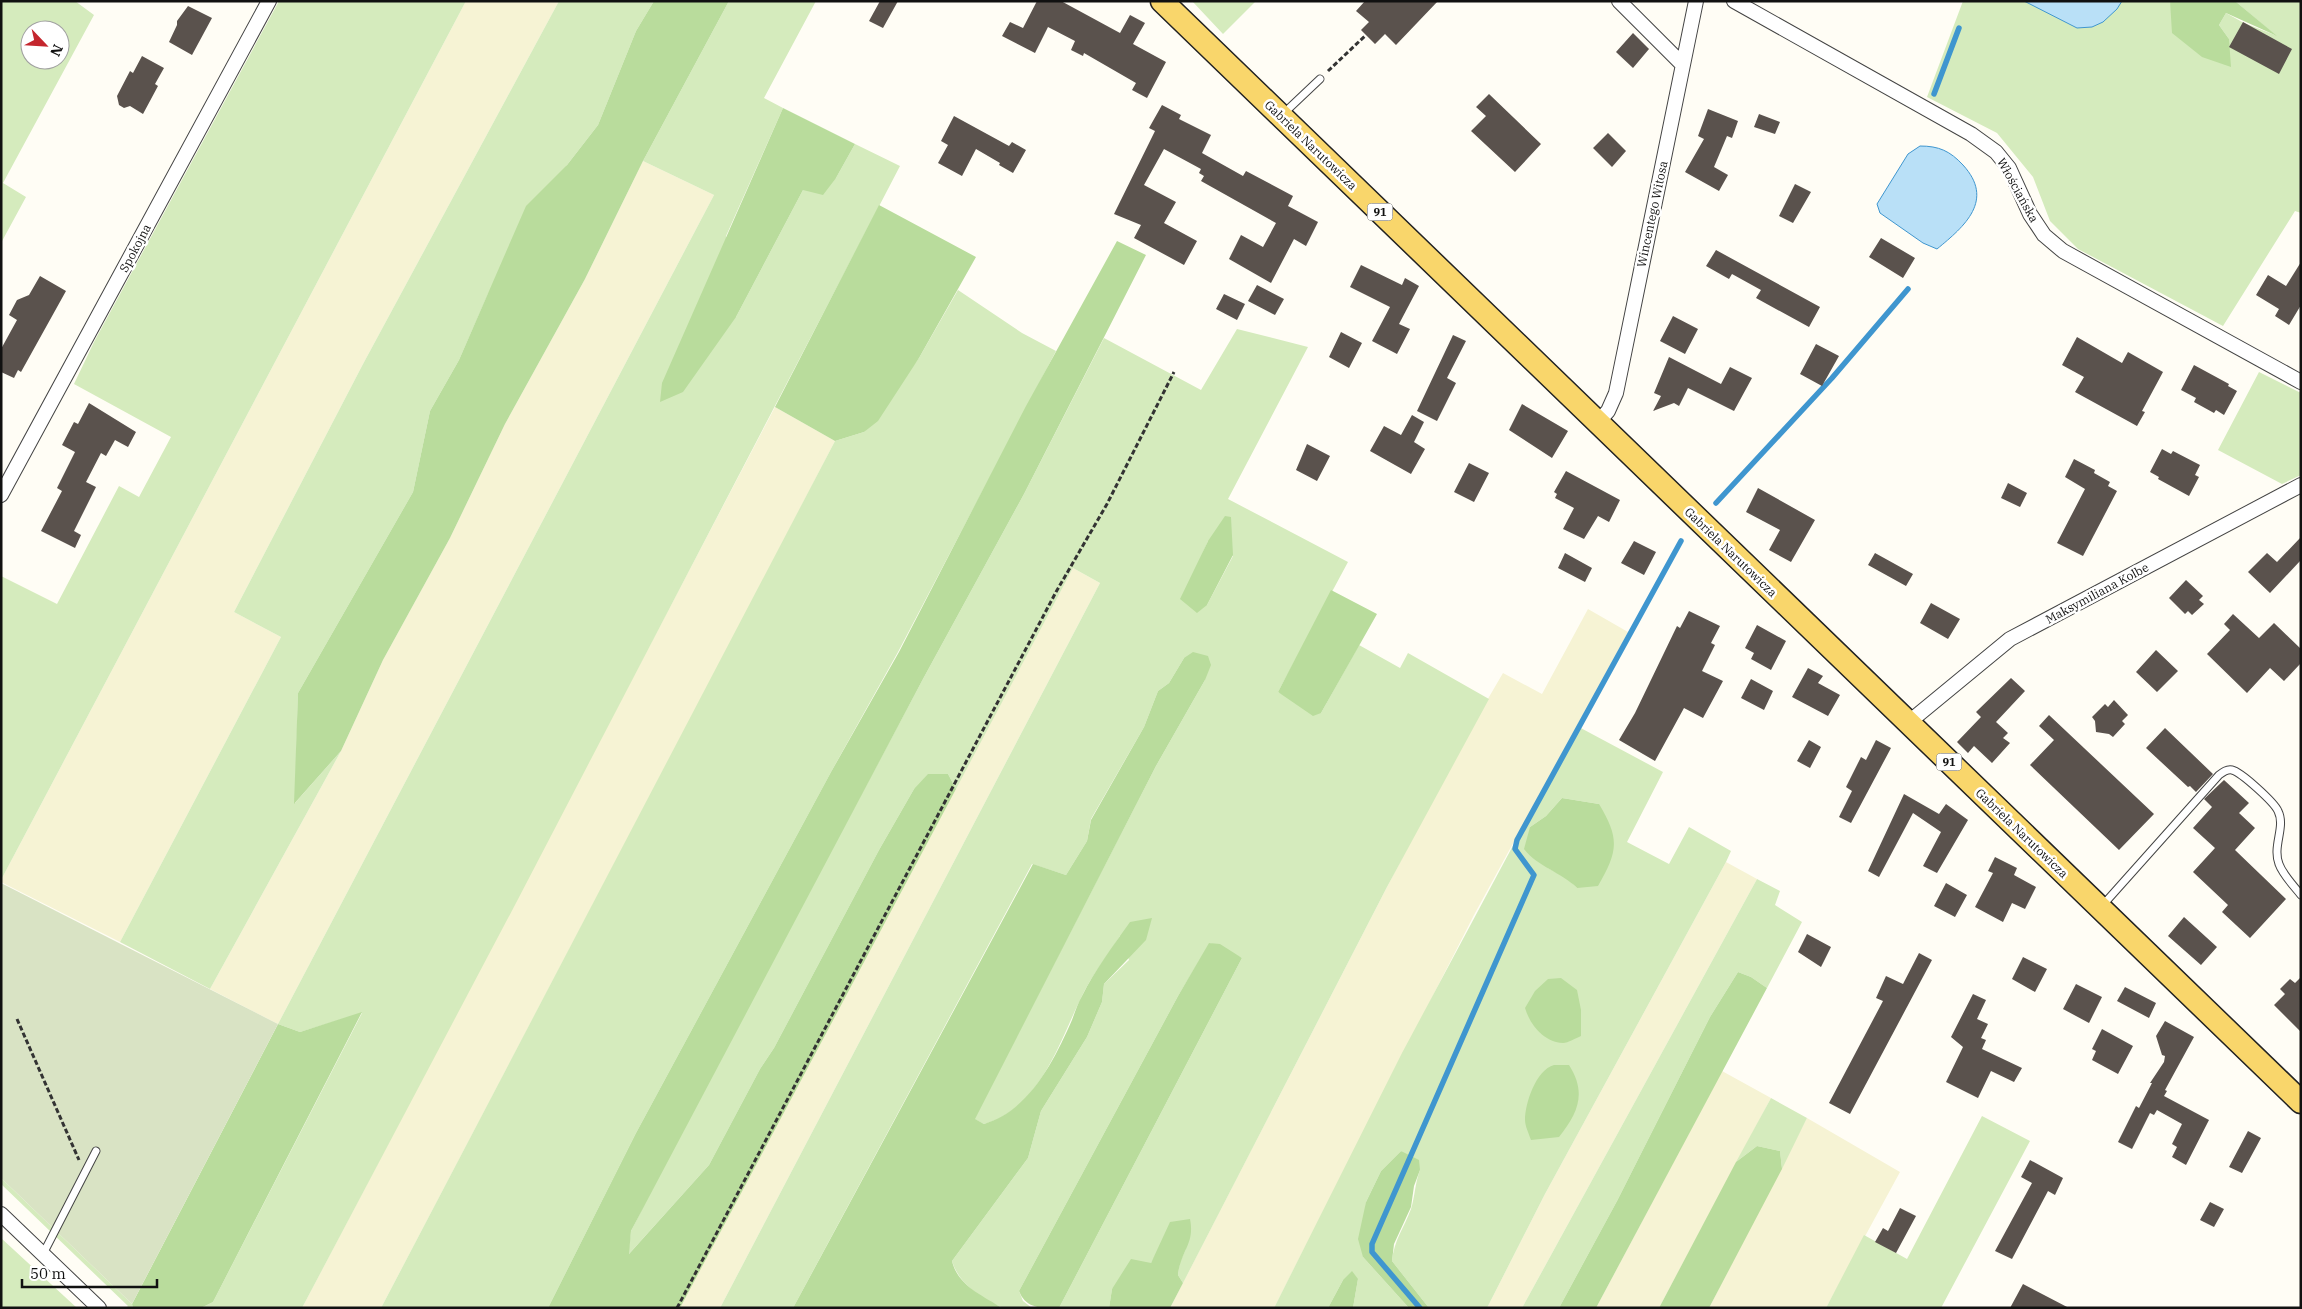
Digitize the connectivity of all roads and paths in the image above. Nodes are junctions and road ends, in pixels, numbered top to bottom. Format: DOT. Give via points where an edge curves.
graph roads {
  1 [pos="269,1"];
  2 [pos="1162,1"];
  3 [pos="1618,1"];
  4 [pos="1696,1"];
  5 [pos="1734,1"];
  6 [pos="1366,35"];
  7 [pos="1683,66"];
  8 [pos="1320,79"];
  9 [pos="1281,116"];
  10 [pos="1174,372"];
  11 [pos="2301,382"];
  12 [pos="1598,422"];
  13 [pos="2301,485"];
  14 [pos="1,495"];
  15 [pos="1908,723"];
  16 [pos="2301,895"];
  17 [pos="2100,908"];
  18 [pos="18,1019"];
  19 [pos="2301,1102"];
  20 [pos="96,1151"];
  21 [pos="84,1175"];
  22 [pos="1,1214"];
  23 [pos="43,1254"];
  24 [pos="99,1308"];
  25 [pos="677,1308"];
  1 -- 14 [label="street, Spokojna"];
  2 -- 9 [label="main road, Gabriela Narutowicza / 91"];
  3 -- 7 [label="street"];
  4 -- 7 [label="street, Wincentego Witosa"];
  5 -- 11 [label="street, Włościańska" via="1971,134 1996,152 2009,168 2030,214 2044,235 2063,251"];
  6 -- 8 [label="path"];
  7 -- 12 [label="street, Wincentego Witosa" via="1616,393 1608,411"];
  8 -- 9 [label="lane"];
  9 -- 12 [label="main road, Gabriela Narutowicza / 91"];
  10 -- 25 [label="path" via="1107,504 1056,592"];
  12 -- 15 [label="main road, Gabriela Narutowicza / 91"];
  13 -- 15 [label="street, Maksymiliana Kolbe" via="2010,639"];
  15 -- 17 [label="main road, Gabriela Narutowicza / 91"];
  16 -- 17 [label="lane" via="2283,871 2276,855 2280,822 2278,810 2242,776 2227,770 2219,775"];
  17 -- 19 [label="main road, Gabriela Narutowicza / 91"];
  18 -- 21 [label="path"];
  20 -- 21 [label="lane"];
  21 -- 23 [label="lane"];
  22 -- 23 [label="street"];
  23 -- 24 [label="street"];
}
